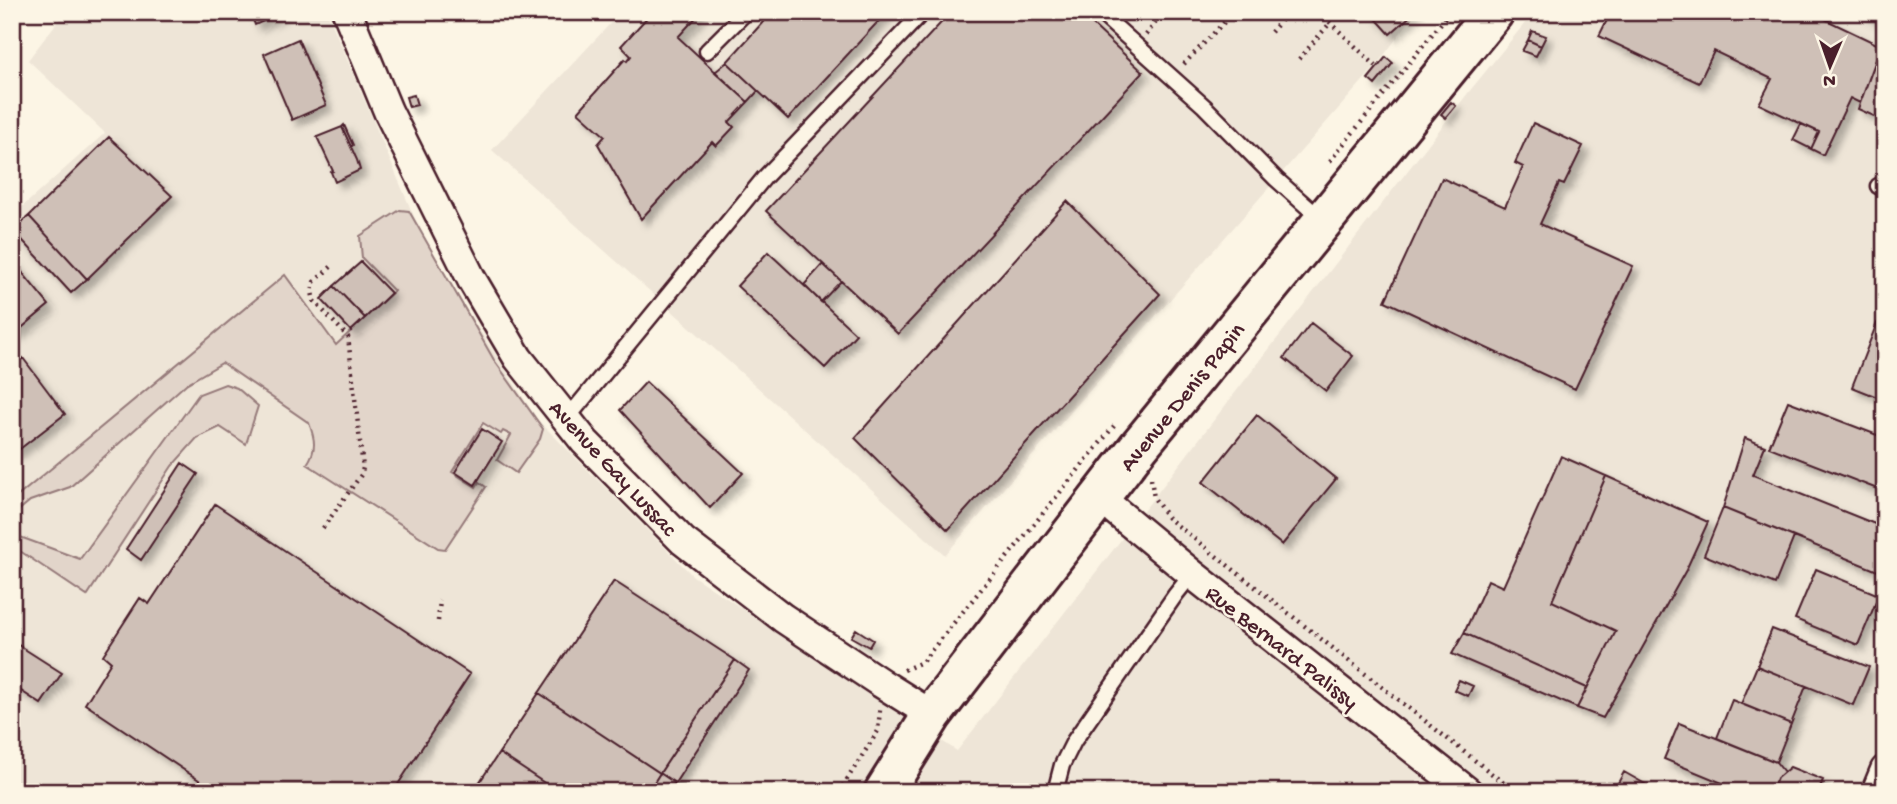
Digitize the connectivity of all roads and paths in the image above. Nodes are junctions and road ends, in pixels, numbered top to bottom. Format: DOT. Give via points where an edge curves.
graph roads {
  1 [pos="347,12"];
  2 [pos="746,12"];
  3 [pos="923,12"];
  4 [pos="1099,12"];
  5 [pos="1164,12"];
  6 [pos="1234,12"];
  7 [pos="1292,12"];
  8 [pos="1319,12"];
  9 [pos="1450,12"];
  10 [pos="1494,12"];
  11 [pos="1330,23"];
  12 [pos="1271,32"];
  13 [pos="1137,46"];
  14 [pos="707,51"];
  15 [pos="1299,59"];
  16 [pos="1376,66"];
  17 [pos="1171,77"];
  18 [pos="1311,211"];
  19 [pos="332,266"];
  20 [pos="1119,419"];
  21 [pos="566,420"];
  22 [pos="1150,473"];
  23 [pos="1100,498"];
  24 [pos="323,527"];
  25 [pos="1192,574"];
  26 [pos="440,600"];
  27 [pos="438,621"];
  28 [pos="902,671"];
  29 [pos="880,710"];
  30 [pos="932,715"];
  31 [pos="1885,771"];
  32 [pos="839,792"];
  33 [pos="884,792"];
  34 [pos="1055,792"];
  35 [pos="1468,792"];
  36 [pos="1516,792"];
  37 [pos="1876,792"];
  1 -- 21 [label="street, Avenue Gay Lussac" via="388,111 472,280 518,358"];
  2 -- 14 [label="lane"];
  3 -- 21 [label="lane" via="764,178"];
  4 -- 13 [label="lane"];
  5 -- 13 [label="path"];
  6 -- 17 [label="path"];
  7 -- 12 [label="path"];
  8 -- 11 [label="path"];
  9 -- 18 [label="path"];
  10 -- 18 [label="main road, Avenue Denis Papin"];
  11 -- 15 [label="path"];
  11 -- 16 [label="path"];
  13 -- 17 [label="lane"];
  17 -- 18 [label="lane"];
  18 -- 23 [label="main road, Avenue Denis Papin"];
  19 -- 24 [label="path" via="314,282 312,292 314,301 348,337 362,468"];
  20 -- 28 [label="path, Avenue Denis Papin" via="922,662"];
  21 -- 30 [label="street, Avenue Gay Lussac" via="683,541 783,618"];
  22 -- 36 [label="path, Rue Bernard Palissy" via="1154,498 1168,518"];
  23 -- 25 [label="street, Rue Bernard Palissy"];
  23 -- 30 [label="main road, Avenue Denis Papin"];
  25 -- 34 [label="lane" via="1074,741"];
  25 -- 35 [label="street, Rue Bernard Palissy"];
  26 -- 27 [label="path"];
  29 -- 32 [label="path" via="878,731"];
  30 -- 33 [label="main road, Avenue Denis Papin"];
  31 -- 37 [label="street"];
}
